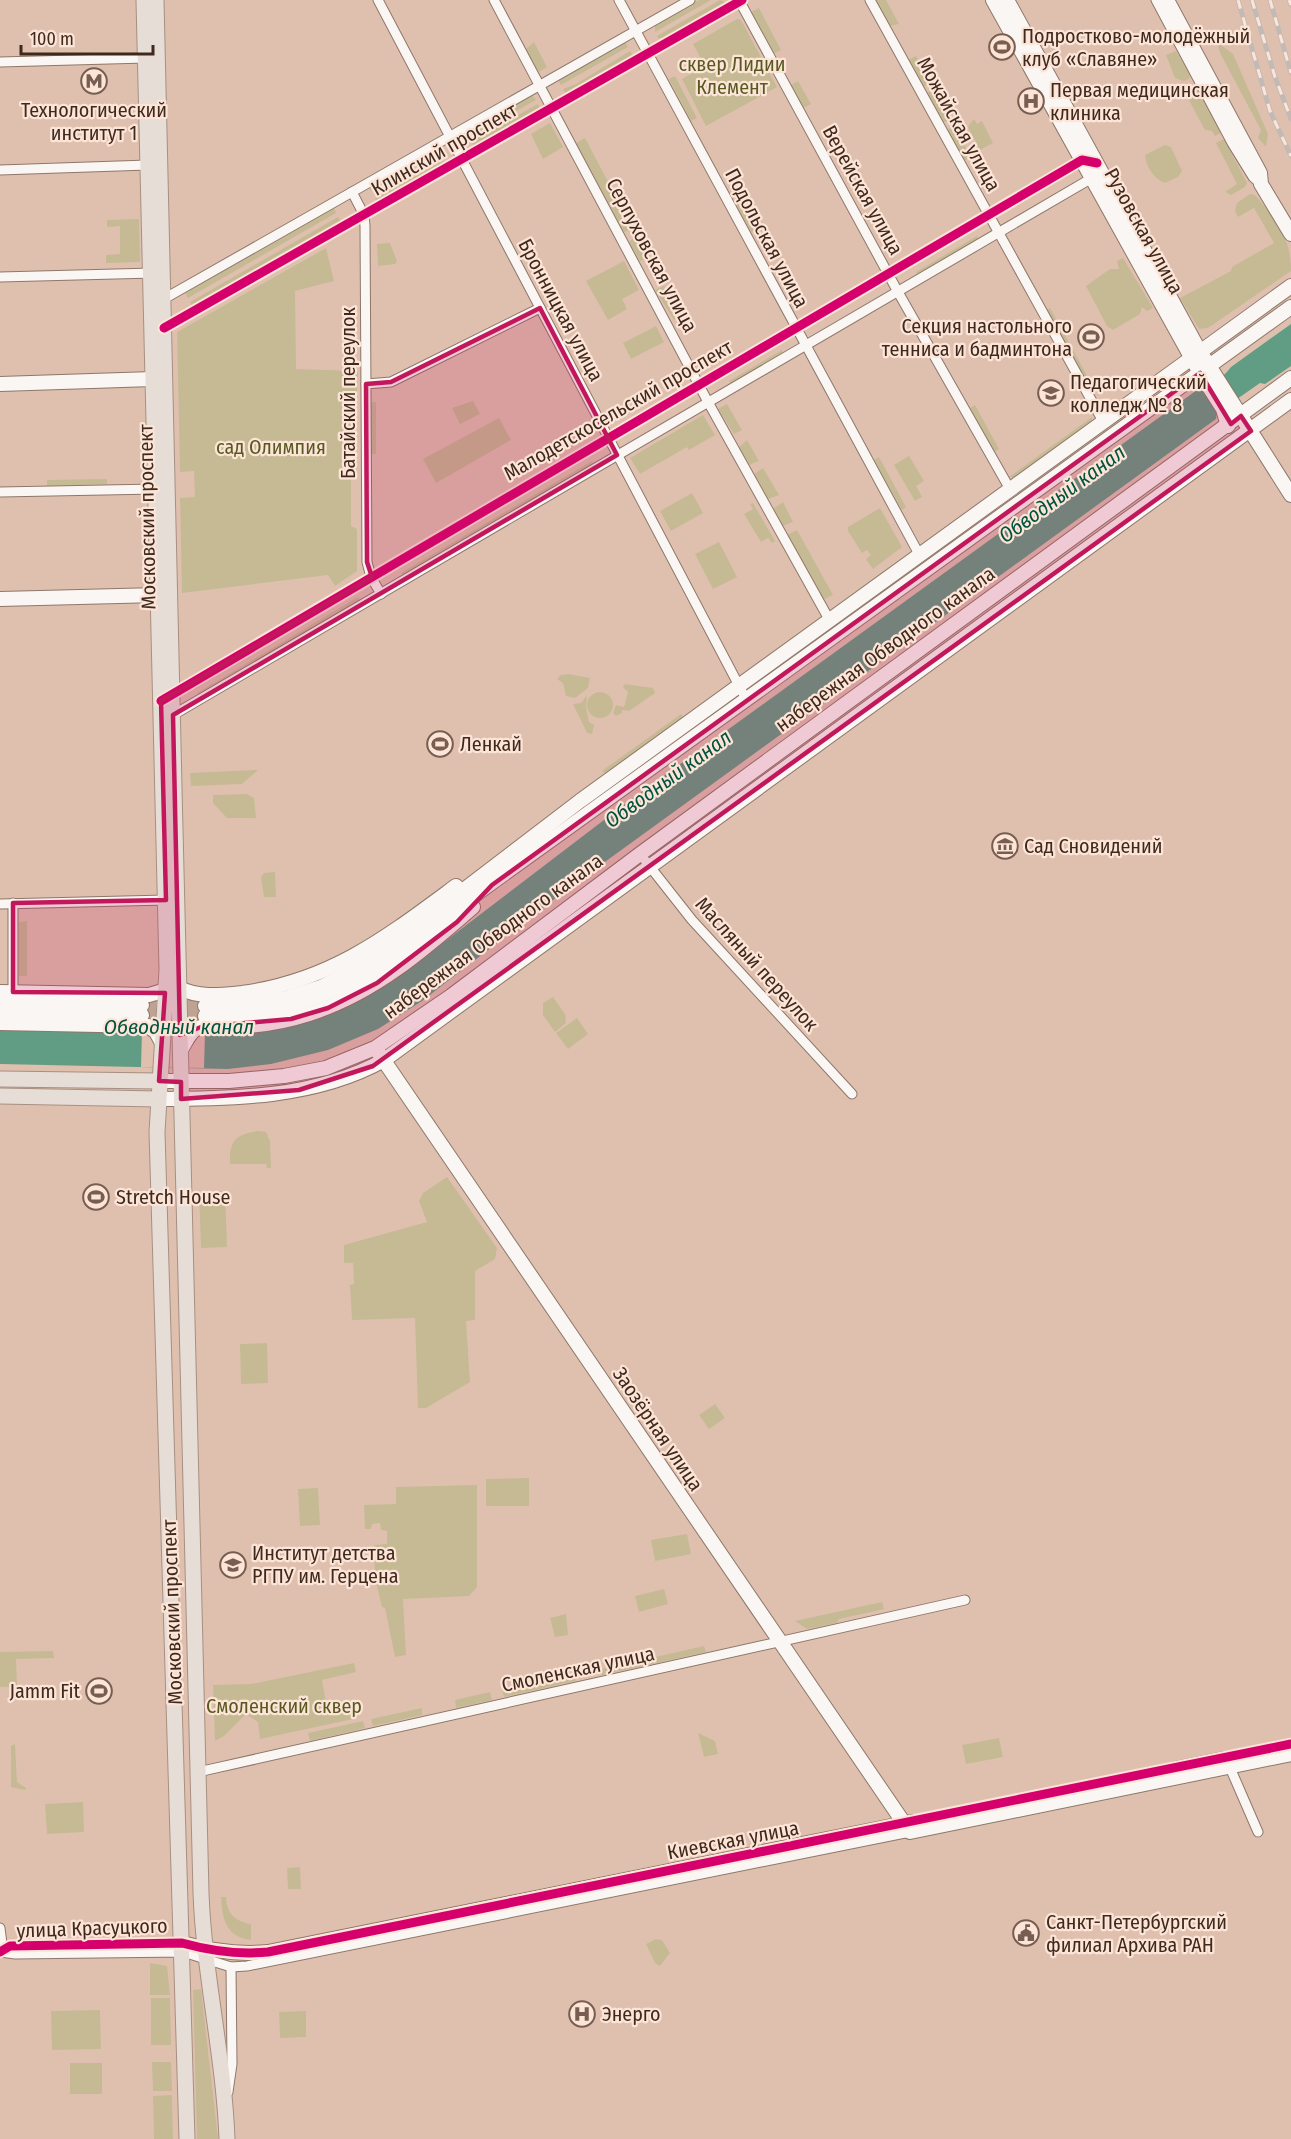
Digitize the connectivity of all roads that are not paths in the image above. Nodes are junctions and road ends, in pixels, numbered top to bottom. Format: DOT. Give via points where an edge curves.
graph roads {
  1 [pos="144,0"];
  2 [pos="156,0"];
  3 [pos="378,0"];
  4 [pos="494,0"];
  5 [pos="619,0"];
  6 [pos="690,0"];
  7 [pos="740,0"];
  8 [pos="870,0"];
  9 [pos="993,0"];
  10 [pos="1007,0"];
  11 [pos="1156,0"];
  12 [pos="1167,0"];
  13 [pos="636,31"];
  14 [pos="648,53"];
  15 [pos="146,58"];
  16 [pos="0,62"];
  17 [pos="540,85"];
  18 [pos="552,108"];
  19 [pos="449,136"];
  20 [pos="462,160"];
  21 [pos="1082,160"];
  22 [pos="1097,163"];
  23 [pos="148,165"];
  24 [pos="0,170"];
  25 [pos="1092,178"];
  26 [pos="1261,184"];
  27 [pos="352,192"];
  28 [pos="364,215"];
  29 [pos="988,215"];
  30 [pos="998,232"];
  31 [pos="1291,234"];
  32 [pos="157,272"];
  33 [pos="888,273"];
  34 [pos="0,277"];
  35 [pos="1291,286"];
  36 [pos="898,292"];
  37 [pos="157,303"];
  38 [pos="540,308"];
  39 [pos="1288,309"];
  40 [pos="164,328"];
  41 [pos="795,328"];
  42 [pos="804,345"];
  43 [pos="1196,354"];
  44 [pos="1204,369"];
  45 [pos="1291,378"];
  46 [pos="153,379"];
  47 [pos="700,383"];
  48 [pos="0,384"];
  49 [pos="366,384"];
  50 [pos="1291,400"];
  51 [pos="708,402"];
  52 [pos="1228,406"];
  53 [pos="1241,416"];
  54 [pos="1104,423"];
  55 [pos="1228,426"];
  56 [pos="1251,431"];
  57 [pos="607,437"];
  58 [pos="616,455"];
  59 [pos="156,489"];
  60 [pos="1011,491"];
  61 [pos="0,492"];
  62 [pos="1291,495"];
  63 [pos="920,556"];
  64 [pos="371,577"];
  65 [pos="381,594"];
  66 [pos="159,595"];
  67 [pos="0,599"];
  68 [pos="830,621"];
  69 [pos="739,686"];
  70 [pos="167,698"];
  71 [pos="746,699"];
  72 [pos="173,715"];
  73 [pos="640,854"];
  74 [pos="650,867"];
  75 [pos="475,879"];
  76 [pos="492,885"];
  77 [pos="166,900"];
  78 [pos="13,903"];
  79 [pos="0,904"];
  80 [pos="172,989"];
  81 [pos="7,992"];
  82 [pos="0,1002"];
  83 [pos="0,1012"];
  84 [pos="0,1023"];
  85 [pos="186,1033"];
  86 [pos="160,1036"];
  87 [pos="375,1048"];
  88 [pos="384,1060"];
  89 [pos="159,1074"];
  90 [pos="181,1075"];
  91 [pos="0,1079"];
  92 [pos="852,1094"];
  93 [pos="0,1096"];
  94 [pos="158,1099"];
  95 [pos="181,1099"];
  96 [pos="965,1600"];
  97 [pos="780,1643"];
  98 [pos="1291,1744"];
  99 [pos="1291,1754"];
  100 [pos="1228,1762"];
  101 [pos="198,1772"];
  102 [pos="907,1828"];
  103 [pos="1258,1832"];
  104 [pos="0,1928"];
  105 [pos="182,1948"];
  106 [pos="2,1952"];
  107 [pos="207,1956"];
  108 [pos="231,1967"];
  109 [pos="226,2112"];
  110 [pos="187,2139"];
  111 [pos="227,2139"];
  1 -- 15 [label="main road, Московский проспект"];
  2 -- 32 [label="main road, Московский проспект"];
  3 -- 19 [label="street, Бронницкая улица"];
  4 -- 17 [label="street, Серпуховская улица"];
  5 -- 13 [label="street, Подольская улица"];
  6 -- 13 [label="street, Клинский проспект"];
  7 -- 14 [label="street, Клинский проспект"];
  7 -- 33 [label="street, Верейская улица"];
  8 -- 29 [label="street, Можайская улица"];
  9 -- 21 [label="main road, Рузовская улица"];
  10 -- 22 [label="main road, Рузовская улица"];
  11 -- 26 [label="street" via="1232,143"];
  12 -- 26 [label="main road" via="1260,173"];
  13 -- 14 [label="street, Подольская улица"];
  13 -- 17 [label="street, Клинский проспект"];
  14 -- 18 [label="street, Клинский проспект"];
  14 -- 41 [label="street, Подольская улица"];
  15 -- 16 [label="street"];
  15 -- 23 [label="main road, Московский проспект"];
  17 -- 18 [label="street, Серпуховская улица"];
  17 -- 19 [label="street, Клинский проспект"];
  18 -- 20 [label="street, Клинский проспект"];
  18 -- 47 [label="street, Серпуховская улица"];
  19 -- 20 [label="street, Бронницкая улица"];
  19 -- 27 [label="street, Клинский проспект"];
  20 -- 28 [label="street, Клинский проспект"];
  20 -- 38 [label="street, Бронницкая улица"];
  21 -- 22 [label="street"];
  21 -- 25 [label="main road, Рузовская улица"];
  21 -- 29 [label="street, Малодетскосельский проспект"];
  22 -- 25 [label="street"];
  22 -- 43 [label="main road, Рузовская улица"];
  23 -- 24 [label="street"];
  23 -- 32 [label="main road, Московский проспект"];
  25 -- 30 [label="street, Малодетскосельский проспект"];
  25 -- 43 [label="main road, Рузовская улица"];
  26 -- 31 [label="main road"];
  27 -- 28 [label="street, Батайский переулок"];
  27 -- 37 [label="street, Клинский проспект"];
  28 -- 40 [label="street, Клинский проспект"];
  28 -- 49 [label="street, Батайский переулок"];
  29 -- 30 [label="street, Можайская улица"];
  29 -- 33 [label="street, Малодетскосельский проспект"];
  30 -- 36 [label="street, Малодетскосельский проспект"];
  30 -- 54 [label="street, Можайская улица"];
  32 -- 34 [label="street"];
  32 -- 37 [label="main road, Московский проспект"];
  33 -- 36 [label="street, Верейская улица"];
  33 -- 41 [label="street, Малодетскосельский проспект"];
  35 -- 43 [label="main road, набережная Обводного канала"];
  36 -- 42 [label="street, Малодетскосельский проспект"];
  36 -- 60 [label="street, Верейская улица"];
  37 -- 40 [label="main road, Московский проспект"];
  37 -- 46 [label="main road, Московский проспект"];
  38 -- 49 [label="street" via="391,382"];
  38 -- 57 [label="street, Бронницкая улица"];
  39 -- 44 [label="main road, набережная Обводного канала"];
  40 -- 70 [label="main road, Московский проспект"];
  41 -- 42 [label="street, Подольская улица"];
  41 -- 47 [label="street, Малодетскосельский проспект"];
  42 -- 51 [label="street, Малодетскосельский проспект"];
  42 -- 63 [label="street, Подольская улица"];
  43 -- 44 [label="main road, Рузовская улица"];
  43 -- 54 [label="main road, набережная Обводного канала"];
  44 -- 52 [label="main road, Рузовская улица"];
  44 -- 71 [label="main road, набережная Обводного канала"];
  45 -- 53 [label="main road, набережная Обводного канала"];
  46 -- 48 [label="main road"];
  46 -- 59 [label="main road, Московский проспект"];
  47 -- 51 [label="street, Серпуховская улица"];
  47 -- 57 [label="street, Малодетскосельский проспект"];
  49 -- 64 [label="street, Батайский переулок" via="367,562"];
  50 -- 56 [label="main road, набережная Обводного канала"];
  51 -- 58 [label="street, Малодетскосельский проспект"];
  51 -- 68 [label="street, Серпуховская улица"];
  52 -- 53 [label="main road"];
  52 -- 55 [label="main road"];
  53 -- 55 [label="main road, набережная Обводного канала"];
  53 -- 56 [label="main road"];
  54 -- 60 [label="main road, набережная Обводного канала"];
  55 -- 73 [label="main road, набережная Обводного канала"];
  56 -- 62 [label="main road"];
  56 -- 74 [label="main road, набережная Обводного канала"];
  57 -- 58 [label="street, Бронницкая улица"];
  57 -- 64 [label="street, Малодетскосельский проспект"];
  58 -- 65 [label="street, Малодетскосельский проспект"];
  58 -- 69 [label="street, Бронницкая улица"];
  59 -- 61 [label="street"];
  59 -- 66 [label="main road, Московский проспект"];
  60 -- 63 [label="main road, набережная Обводного канала"];
  63 -- 68 [label="main road, набережная Обводного канала"];
  64 -- 65 [label="street, Батайский переулок"];
  64 -- 70 [label="street, Малодетскосельский проспект"];
  65 -- 72 [label="street, Малодетскосельский проспект"];
  66 -- 67 [label="main road"];
  66 -- 70 [label="main road, Московский проспект"];
  68 -- 69 [label="main road, набережная Обводного канала"];
  69 -- 71 [label="street, Бронницкая улица"];
  69 -- 75 [label="main road, набережная Обводного канала"];
  70 -- 72 [label="main road, Московский проспект"];
  70 -- 77 [label="main road, Московский проспект"];
  71 -- 76 [label="main road, набережная Обводного канала"];
  72 -- 80 [label="main road, Московский проспект"];
  73 -- 74 [label="street, Масляный переулок"];
  73 -- 87 [label="main road, набережная Обводного канала"];
  74 -- 88 [label="main road, набережная Обводного канала"];
  74 -- 92 [label="street, Масляный переулок" via="692,920"];
  75 -- 76 [label="main road, набережная Обводного канала" via="390,948 337,980 286,998 205,1011 270,1011 340,989 379,968"];
  75 -- 80 [label="main road" via="456,886 362,953 318,974 235,994 197,995"];
  76 -- 85 [label="main road" via="481,901 427,947 345,1001 272,1023 201,1027"];
  77 -- 78 [label="street"];
  77 -- 80 [label="main road, Московский проспект"];
  78 -- 79 [label="street"];
  78 -- 81 [label="street"];
  80 -- 81 [label="main road" via="149,995"];
  80 -- 85 [label="main road, Московский проспект"];
  80 -- 86 [label="main road, Московский проспект"];
  82 -- 83 [label="main road" via="142,1010"];
  84 -- 86 [label="main road" via="145,1026"];
  85 -- 90 [label="main road, Московский проспект" via="180,1051"];
  86 -- 89 [label="main road, Московский проспект"];
  87 -- 88 [label="main road, Заозёрная улица"];
  87 -- 90 [label="main road, набережная Обводного канала" via="344,1062 300,1074 249,1080"];
  88 -- 95 [label="main road, набережная Обводного канала" via="347,1078 299,1090"];
  88 -- 97 [label="main road, Заозёрная улица"];
  89 -- 90 [label="main road, набережная Обводного канала"];
  89 -- 91 [label="main road, набережная Обводного канала"];
  89 -- 94 [label="main road, Московский проспект"];
  90 -- 95 [label="main road, Московский проспект"];
  93 -- 94 [label="main road, набережная Обводного канала"];
  94 -- 95 [label="main road, набережная Обводного канала"];
  94 -- 105 [label="main road, Московский проспект"];
  95 -- 101 [label="main road, Московский проспект"];
  96 -- 97 [label="street, Смоленская улица"];
  97 -- 101 [label="street, Смоленская улица"];
  97 -- 102 [label="main road, Заозёрная улица"];
  98 -- 100 [label="main road, Киевская улица"];
  99 -- 100 [label="main road, Киевская улица"];
  100 -- 102 [label="main road, Киевская улица"];
  100 -- 103 [label="street"];
  101 -- 107 [label="main road, Московский проспект"];
  102 -- 107 [label="main road, Киевская улица" via="268,1952"];
  102 -- 108 [label="street, Киевская улица"];
  104 -- 106 [label="street, улица Красуцкого"];
  105 -- 106 [label="street, улица Красуцкого"];
  105 -- 107 [label="main road, Киевская улица"];
  105 -- 110 [label="main road, Московский проспект"];
  107 -- 108 [label="street, Киевская улица"];
  107 -- 109 [label="main road, Московский проспект"];
  108 -- 109 [label="street" via="232,2064"];
  109 -- 111 [label="main road, Московский проспект"];
}
